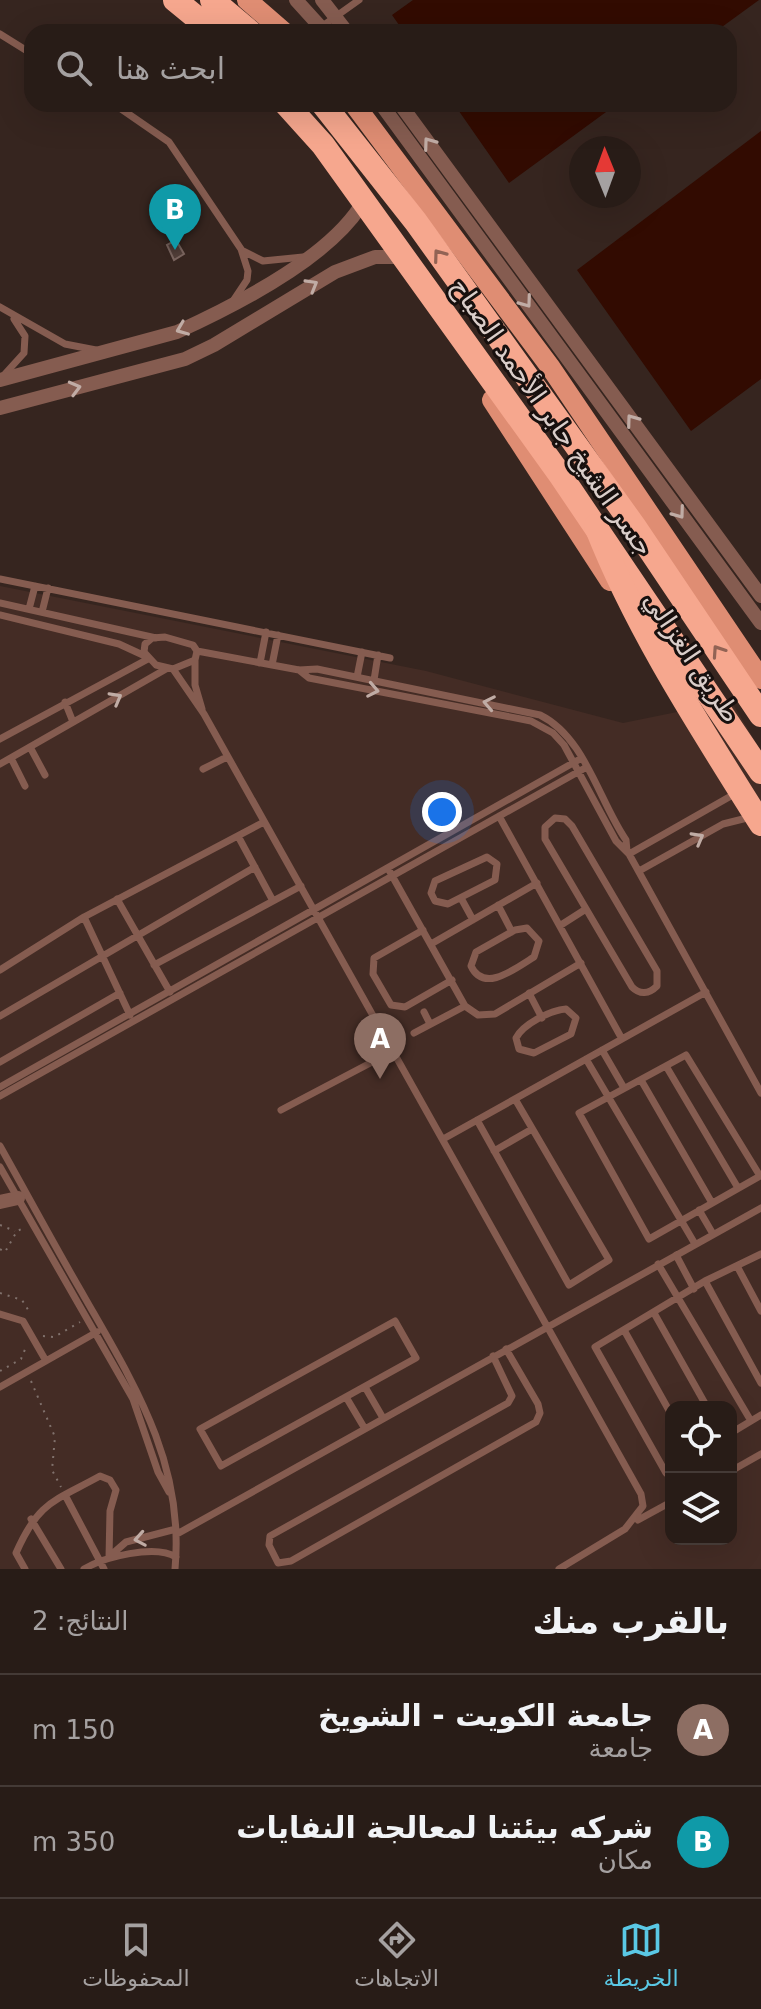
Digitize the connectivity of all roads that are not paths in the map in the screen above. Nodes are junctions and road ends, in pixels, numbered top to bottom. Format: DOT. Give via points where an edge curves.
graph roads {
  1 [pos="158,0"];
  2 [pos="175,0"];
  3 [pos="212,0"];
  4 [pos="247,0"];
  5 [pos="296,0"];
  6 [pos="322,0"];
  7 [pos="359,0"];
  8 [pos="335,17"];
  9 [pos="189,24"];
  10 [pos="204,24"];
  11 [pos="240,24"];
  12 [pos="275,24"];
  13 [pos="318,24"];
  14 [pos="329,24"];
  15 [pos="341,24"];
  16 [pos="0,34"];
  17 [pos="24,49"];
  18 [pos="126,112"];
  19 [pos="281,112"];
  20 [pos="293,112"];
  21 [pos="329,112"];
  22 [pos="360,112"];
  23 [pos="387,112"];
  24 [pos="406,112"];
  25 [pos="360,207"];
  26 [pos="241,249"];
  27 [pos="309,256"];
  28 [pos="395,257"];
  29 [pos="0,307"];
  30 [pos="228,308"];
  31 [pos="10,314"];
  32 [pos="144,341"];
  33 [pos="106,351"];
  34 [pos="151,368"];
  35 [pos="0,379"];
  36 [pos="0,408"];
  37 [pos="596,526"];
  38 [pos="0,579"];
  39 [pos="35,586"];
  40 [pos="48,588"];
  41 [pos="761,596"];
  42 [pos="0,603"];
  43 [pos="29,609"];
  44 [pos="42,612"];
  45 [pos="0,615"];
  46 [pos="761,623"];
  47 [pos="266,632"];
  48 [pos="278,635"];
  49 [pos="156,638"];
  50 [pos="362,652"];
  51 [pos="196,655"];
  52 [pos="378,655"];
  53 [pos="147,657"];
  54 [pos="390,658"];
  55 [pos="260,663"];
  56 [pos="272,665"];
  57 [pos="169,669"];
  58 [pos="299,670"];
  59 [pos="357,677"];
  60 [pos="761,679"];
  61 [pos="374,680"];
  62 [pos="65,702"];
  63 [pos="204,714"];
  64 [pos="761,715"];
  65 [pos="73,722"];
  66 [pos="0,739"];
  67 [pos="30,747"];
  68 [pos="227,757"];
  69 [pos="11,758"];
  70 [pos="577,761"];
  71 [pos="0,764"];
  72 [pos="203,769"];
  73 [pos="582,770"];
  74 [pos="45,775"];
  75 [pos="754,779"];
  76 [pos="25,786"];
  77 [pos="761,808"];
  78 [pos="499,816"];
  79 [pos="761,821"];
  80 [pos="264,822"];
  81 [pos="238,836"];
  82 [pos="628,852"];
  83 [pos="255,867"];
  84 [pos="639,871"];
  85 [pos="391,873"];
  86 [pos="537,883"];
  87 [pos="301,886"];
  88 [pos="461,898"];
  89 [pos="117,899"];
  90 [pos="273,901"];
  91 [pos="498,905"];
  92 [pos="586,909"];
  93 [pos="317,914"];
  94 [pos="84,917"];
  95 [pos="473,920"];
  96 [pos="561,925"];
  97 [pos="423,930"];
  98 [pos="512,932"];
  99 [pos="138,936"];
  100 [pos="431,944"];
  101 [pos="102,956"];
  102 [pos="581,963"];
  103 [pos="154,965"];
  104 [pos="0,970"];
  105 [pos="452,980"];
  106 [pos="170,992"];
  107 [pos="706,992"];
  108 [pos="120,993"];
  109 [pos="529,993"];
  110 [pos="465,1006"];
  111 [pos="424,1012"];
  112 [pos="130,1015"];
  113 [pos="0,1016"];
  114 [pos="542,1018"];
  115 [pos="430,1024"];
  116 [pos="414,1033"];
  117 [pos="622,1039"];
  118 [pos="395,1050"];
  119 [pos="602,1050"];
  120 [pos="586,1059"];
  121 [pos="0,1062"];
  122 [pos="666,1066"];
  123 [pos="641,1080"];
  124 [pos="0,1087"];
  125 [pos="624,1088"];
  126 [pos="761,1093"];
  127 [pos="0,1096"];
  128 [pos="608,1097"];
  129 [pos="515,1099"];
  130 [pos="281,1110"];
  131 [pos="477,1120"];
  132 [pos="532,1129"];
  133 [pos="445,1138"];
  134 [pos="0,1146"];
  135 [pos="494,1151"];
  136 [pos="0,1167"];
  137 [pos="738,1188"];
  138 [pos="18,1198"];
  139 [pos="0,1202"];
  140 [pos="712,1203"];
  141 [pos="761,1208"];
  142 [pos="699,1210"];
  143 [pos="681,1220"];
  144 [pos="713,1234"];
  145 [pos="695,1244"];
  146 [pos="761,1254"];
  147 [pos="676,1255"];
  148 [pos="658,1264"];
  149 [pos="737,1266"];
  150 [pos="705,1281"];
  151 [pos="694,1289"];
  152 [pos="680,1298"];
  153 [pos="761,1311"];
  154 [pos="654,1313"];
  155 [pos="0,1314"];
  156 [pos="549,1325"];
  157 [pos="624,1330"];
  158 [pos="99,1331"];
  159 [pos="506,1349"];
  160 [pos="493,1356"];
  161 [pos="46,1361"];
  162 [pos="761,1383"];
  163 [pos="0,1387"];
  164 [pos="365,1387"];
  165 [pos="346,1397"];
  166 [pos="704,1401"];
  167 [pos="665,1403"];
  168 [pos="761,1415"];
  169 [pos="383,1418"];
  170 [pos="751,1421"];
  171 [pos="365,1429"];
  172 [pos="737,1429"];
  173 [pos="761,1454"];
  174 [pos="737,1468"];
  175 [pos="665,1471"];
  176 [pos="65,1495"];
  177 [pos="665,1505"];
  178 [pos="31,1519"];
  179 [pos="634,1522"];
  180 [pos="177,1532"];
  181 [pos="176,1557"];
  182 [pos="109,1558"];
  183 [pos="99,1560"];
  184 [pos="25,1569"];
  185 [pos="61,1569"];
  186 [pos="84,1569"];
  187 [pos="104,1569"];
  188 [pos="175,1569"];
  189 [pos="559,1569"];
  1 -- 9 [label="main road"];
  2 -- 10 [label="highway"];
  3 -- 11 [label="highway"];
  4 -- 12 [label="main road"];
  5 -- 13 [label="street"];
  6 -- 8 [label="street"];
  7 -- 8 [label="lane"];
  8 -- 14 [label="lane"];
  8 -- 15 [label="street"];
  16 -- 17 [label="lane"];
  18 -- 26 [label="lane" via="169,142"];
  19 -- 25 [label="main road, طريق الغزالي"];
  20 -- 37 [label="highway, جسر الشيخ جابر الأحمد الصباح" via="378,219"];
  64 -- 21 [label="highway, جسر الشيخ جابر الأحمد الصباح, one-way" via="625,513 409,212"];
  22 -- 60 [label="main road, طريق الغزالي" via="551,368"];
  23 -- 46 [label="street, one-way"];
  41 -- 24 [label="street, one-way"];
  25 -- 27 [label="street" via="337,235"];
  25 -- 28 [label="main road, طريق الغزالي"];
  26 -- 27 [label="lane" via="263,261"];
  26 -- 30 [label="lane" via="247,280"];
  27 -- 30 [label="street"];
  34 -- 28 [label="street, one-way" via="214,345 354,263"];
  28 -- 75 [label="main road, طريق الغزالي"];
  29 -- 31 [label="lane"];
  30 -- 32 [label="street, one-way"];
  31 -- 33 [label="lane" via="65,344"];
  31 -- 35 [label="lane" via="25,336 24,353"];
  32 -- 33 [label="street"];
  32 -- 34 [label="street"];
  33 -- 35 [label="street"];
  36 -- 34 [label="street, one-way"];
  37 -- 75 [label="highway, جسر الشيخ جابر الأحمد الصباح, bridge"];
  37 -- 79 [label="highway, bridge" via="613,571"];
  38 -- 39 [label="lane"];
  39 -- 40 [label="lane"];
  39 -- 43 [label="lane"];
  40 -- 44 [label="lane"];
  40 -- 47 [label="lane"];
  42 -- 43 [label="lane"];
  43 -- 44 [label="lane"];
  44 -- 49 [label="lane"];
  45 -- 53 [label="lane" via="119,644"];
  47 -- 48 [label="lane"];
  47 -- 55 [label="lane"];
  48 -- 50 [label="lane"];
  48 -- 56 [label="lane"];
  49 -- 51 [label="lane" via="182,640"];
  49 -- 53 [label="lane" via="145,644"];
  50 -- 52 [label="lane"];
  50 -- 59 [label="lane"];
  51 -- 55 [label="lane"];
  51 -- 57 [label="lane"];
  51 -- 63 [label="lane" via="195,685"];
  52 -- 54 [label="lane"];
  52 -- 61 [label="lane"];
  53 -- 57 [label="lane"];
  53 -- 62 [label="lane"];
  55 -- 56 [label="lane"];
  56 -- 58 [label="lane"];
  57 -- 63 [label="lane"];
  65 -- 57 [label="lane, one-way"];
  58 -- 59 [label="lane"];
  58 -- 70 [label="lane, one-way" via="309,678 539,724"];
  59 -- 61 [label="lane"];
  70 -- 61 [label="lane, one-way" via="562,731 540,715"];
  62 -- 65 [label="lane"];
  62 -- 66 [label="lane"];
  63 -- 68 [label="lane"];
  65 -- 67 [label="lane"];
  67 -- 69 [label="lane"];
  67 -- 74 [label="lane"];
  68 -- 72 [label="lane"];
  68 -- 80 [label="lane"];
  69 -- 71 [label="lane"];
  69 -- 76 [label="lane"];
  70 -- 73 [label="lane"];
  70 -- 85 [label="lane"];
  73 -- 78 [label="lane"];
  73 -- 82 [label="lane" via="616,841"];
  75 -- 77 [label="main road, طريق الغزالي"];
  75 -- 82 [label="lane"];
  78 -- 85 [label="lane"];
  78 -- 86 [label="lane"];
  84 -- 79 [label="lane, one-way" via="723,824 746,817"];
  80 -- 81 [label="lane"];
  80 -- 87 [label="lane"];
  81 -- 83 [label="lane"];
  81 -- 89 [label="lane"];
  82 -- 84 [label="lane"];
  83 -- 90 [label="lane"];
  83 -- 99 [label="lane"];
  84 -- 107 [label="lane"];
  85 -- 93 [label="lane"];
  85 -- 97 [label="lane"];
  86 -- 91 [label="lane"];
  86 -- 96 [label="lane"];
  87 -- 90 [label="lane"];
  87 -- 93 [label="lane"];
  88 -- 88 [label="lane" via="439,903 433,885 479,858 495,861 495,880"];
  88 -- 95 [label="lane"];
  89 -- 94 [label="lane"];
  89 -- 99 [label="lane"];
  90 -- 103 [label="lane"];
  91 -- 95 [label="lane"];
  91 -- 98 [label="lane"];
  92 -- 92 [label="lane" via="632,987 640,992 653,989 657,971 572,826 555,818 545,827 545,839"];
  92 -- 96 [label="lane"];
  93 -- 106 [label="lane"];
  93 -- 118 [label="lane"];
  93 -- 127 [label="lane"];
  94 -- 101 [label="lane"];
  94 -- 104 [label="lane"];
  95 -- 100 [label="lane"];
  96 -- 102 [label="lane"];
  97 -- 100 [label="lane"];
  97 -- 105 [label="lane" via="374,958 373,974 385,995 391,1005 402,1008"];
  98 -- 98 [label="lane" via="523,928 535,933 537,954 495,978 480,978 471,966 476,952"];
  99 -- 101 [label="lane"];
  99 -- 103 [label="lane"];
  100 -- 105 [label="lane"];
  101 -- 108 [label="lane"];
  101 -- 113 [label="lane"];
  102 -- 109 [label="lane"];
  102 -- 117 [label="lane"];
  103 -- 106 [label="lane"];
  105 -- 110 [label="lane"];
  106 -- 112 [label="lane"];
  107 -- 117 [label="lane"];
  107 -- 126 [label="lane"];
  108 -- 112 [label="lane"];
  108 -- 121 [label="lane"];
  109 -- 110 [label="lane" via="495,1014 478,1015"];
  109 -- 114 [label="lane"];
  110 -- 115 [label="lane"];
  111 -- 115 [label="lane"];
  112 -- 124 [label="lane"];
  114 -- 114 [label="lane" via="566,1009 574,1014 576,1027 534,1053 522,1052 517,1034"];
  115 -- 116 [label="lane"];
  117 -- 119 [label="lane"];
  118 -- 130 [label="lane"];
  118 -- 133 [label="lane"];
  119 -- 120 [label="lane"];
  119 -- 125 [label="lane"];
  120 -- 128 [label="lane"];
  120 -- 129 [label="lane"];
  122 -- 123 [label="lane"];
  122 -- 137 [label="lane"];
  122 -- 137 [label="lane" via="686,1055 760,1176"];
  123 -- 125 [label="lane"];
  123 -- 140 [label="lane"];
  125 -- 128 [label="lane"];
  128 -- 143 [label="lane"];
  128 -- 143 [label="lane" via="579,1113 649,1239"];
  129 -- 131 [label="lane"];
  129 -- 132 [label="lane"];
  131 -- 133 [label="lane"];
  131 -- 135 [label="lane"];
  132 -- 135 [label="lane"];
  132 -- 135 [label="lane" via="609,1260 569,1285"];
  133 -- 156 [label="lane"];
  134 -- 158 [label="lane"];
  136 -- 138 [label="lane"];
  137 -- 140 [label="lane"];
  138 -- 139 [label="street"];
  138 -- 158 [label="lane" via="86,1318"];
  140 -- 142 [label="lane"];
  141 -- 144 [label="lane"];
  142 -- 143 [label="lane"];
  142 -- 144 [label="lane"];
  143 -- 145 [label="lane"];
  144 -- 145 [label="lane"];
  145 -- 147 [label="lane"];
  146 -- 149 [label="lane"];
  147 -- 148 [label="lane"];
  147 -- 151 [label="lane"];
  148 -- 152 [label="lane"];
  148 -- 156 [label="lane"];
  149 -- 150 [label="lane"];
  149 -- 153 [label="lane"];
  150 -- 151 [label="lane"];
  150 -- 162 [label="lane"];
  151 -- 152 [label="lane"];
  152 -- 154 [label="lane"];
  152 -- 170 [label="lane"];
  154 -- 157 [label="lane"];
  154 -- 166 [label="lane"];
  155 -- 161 [label="lane" via="23,1321"];
  156 -- 159 [label="lane"];
  156 -- 179 [label="lane" via="641,1494 643,1506"];
  157 -- 167 [label="lane"];
  157 -- 175 [label="lane" via="595,1347"];
  158 -- 161 [label="lane"];
  158 -- 180 [label="lane" via="150,1417 168,1467"];
  159 -- 160 [label="lane"];
  159 -- 160 [label="lane" via="538,1404 536,1422 291,1561 278,1563 270,1536 508,1403 510,1388"];
  160 -- 169 [label="lane"];
  161 -- 163 [label="lane"];
  164 -- 165 [label="lane"];
  164 -- 165 [label="lane" via="416,1358 395,1321 200,1429 221,1466"];
  164 -- 169 [label="lane"];
  165 -- 171 [label="lane"];
  168 -- 170 [label="lane"];
  169 -- 171 [label="lane"];
  170 -- 172 [label="lane"];
  171 -- 180 [label="lane"];
  173 -- 174 [label="lane"];
  176 -- 178 [label="lane"];
  176 -- 182 [label="lane" via="100,1476 110,1480 116,1490"];
  176 -- 183 [label="lane"];
  177 -- 179 [label="lane"];
  178 -- 184 [label="lane" via="16,1553"];
  178 -- 185 [label="lane"];
  179 -- 189 [label="lane"];
  180 -- 181 [label="lane"];
  180 -- 182 [label="lane, one-way" via="126,1542"];
  181 -- 182 [label="lane" via="155,1551"];
  181 -- 188 [label="lane"];
  182 -- 183 [label="lane"];
  183 -- 186 [label="lane"];
  183 -- 187 [label="lane"];
}
